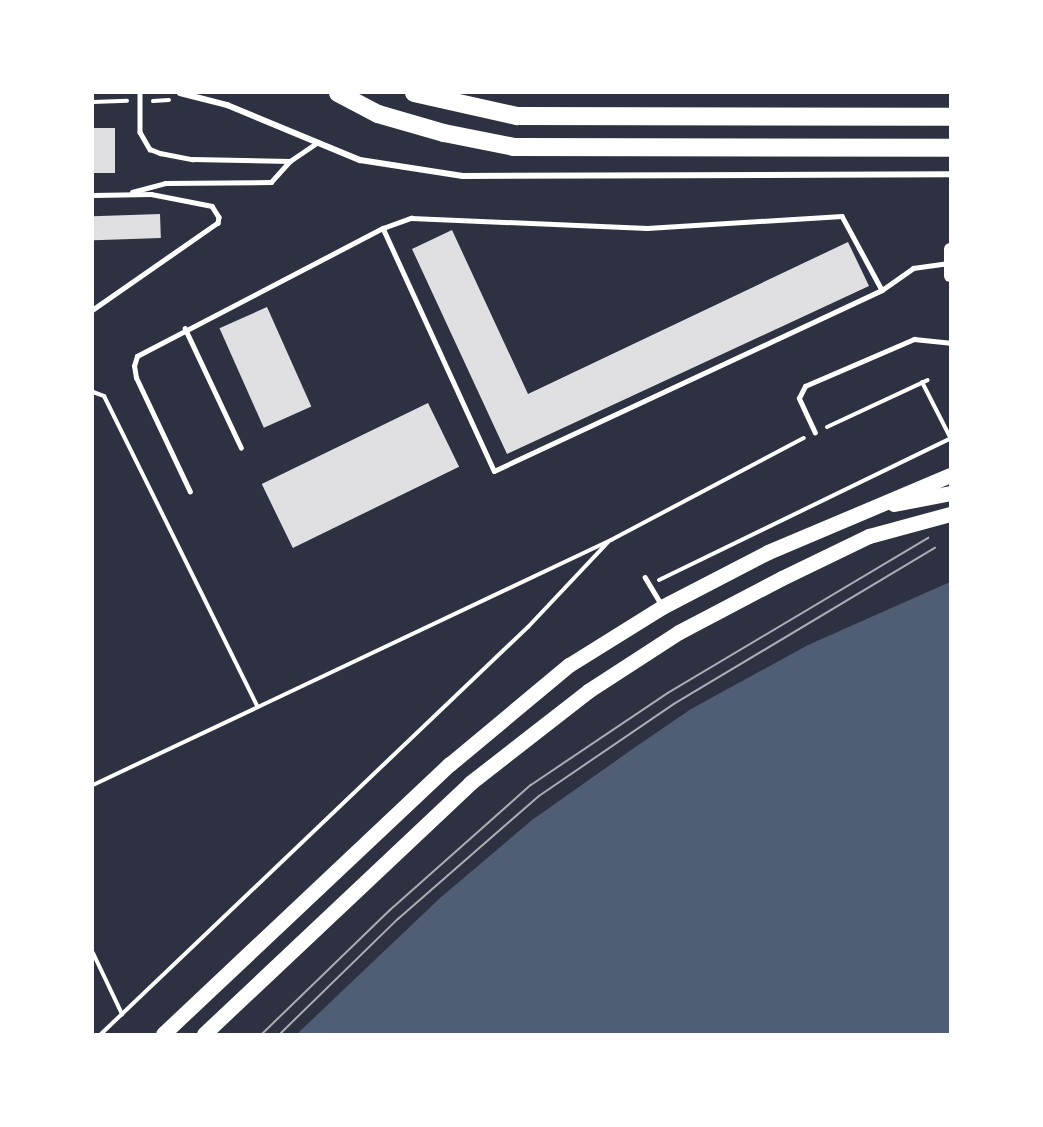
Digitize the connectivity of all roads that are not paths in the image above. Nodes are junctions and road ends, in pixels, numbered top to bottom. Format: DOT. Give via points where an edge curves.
graph roads {
  1 [pos="140,93"];
  2 [pos="180,93"];
  3 [pos="338,93"];
  4 [pos="414,93"];
  5 [pos="950,117"];
  6 [pos="317,143"];
  7 [pos="950,148"];
  8 [pos="290,161"];
  9 [pos="950,174"];
  10 [pos="93,195"];
  11 [pos="124,195"];
  12 [pos="383,228"];
  13 [pos="950,249"];
  14 [pos="949,269"];
  15 [pos="882,290"];
  16 [pos="93,310"];
  17 [pos="185,328"];
  18 [pos="950,343"];
  19 [pos="815,433"];
  20 [pos="241,447"];
  21 [pos="950,475"];
  22 [pos="190,492"];
  23 [pos="950,493"];
  24 [pos="858,511"];
  25 [pos="950,514"];
  26 [pos="645,577"];
  27 [pos="663,607"];
  28 [pos="163,1034"];
  29 [pos="204,1034"];
  1 -- 8 [label="lane" via="140,132 150,149 192,159"];
  2 -- 6 [label="street" via="227,105"];
  3 -- 7 [label="highway" via="378,114 514,147"];
  4 -- 5 [label="highway" via="517,116"];
  6 -- 8 [label="lane"];
  6 -- 9 [label="street" via="393,168 463,176"];
  8 -- 11 [label="lane" via="271,182 165,183"];
  10 -- 11 [label="lane"];
  11 -- 16 [label="lane" via="151,194 212,206 218,223"];
  12 -- 15 [label="lane" via="411,218 646,228 842,216"];
  12 -- 15 [label="lane" via="494,471"];
  12 -- 17 [label="lane"];
  13 -- 14 [label="main road"];
  14 -- 15 [label="lane" via="914,268"];
  17 -- 20 [label="lane"];
  17 -- 22 [label="lane" via="140,353 134,366"];
  18 -- 19 [label="lane" via="914,339 805,386 799,398"];
  21 -- 24 [label="main road"];
  23 -- 24 [label="main road"];
  24 -- 27 [label="main road"];
  25 -- 29 [label="main road" via="869,536 782,578 679,632 588,691 470,783"];
  26 -- 27 [label="lane"];
  27 -- 28 [label="main road" via="569,665 450,764"];
}
